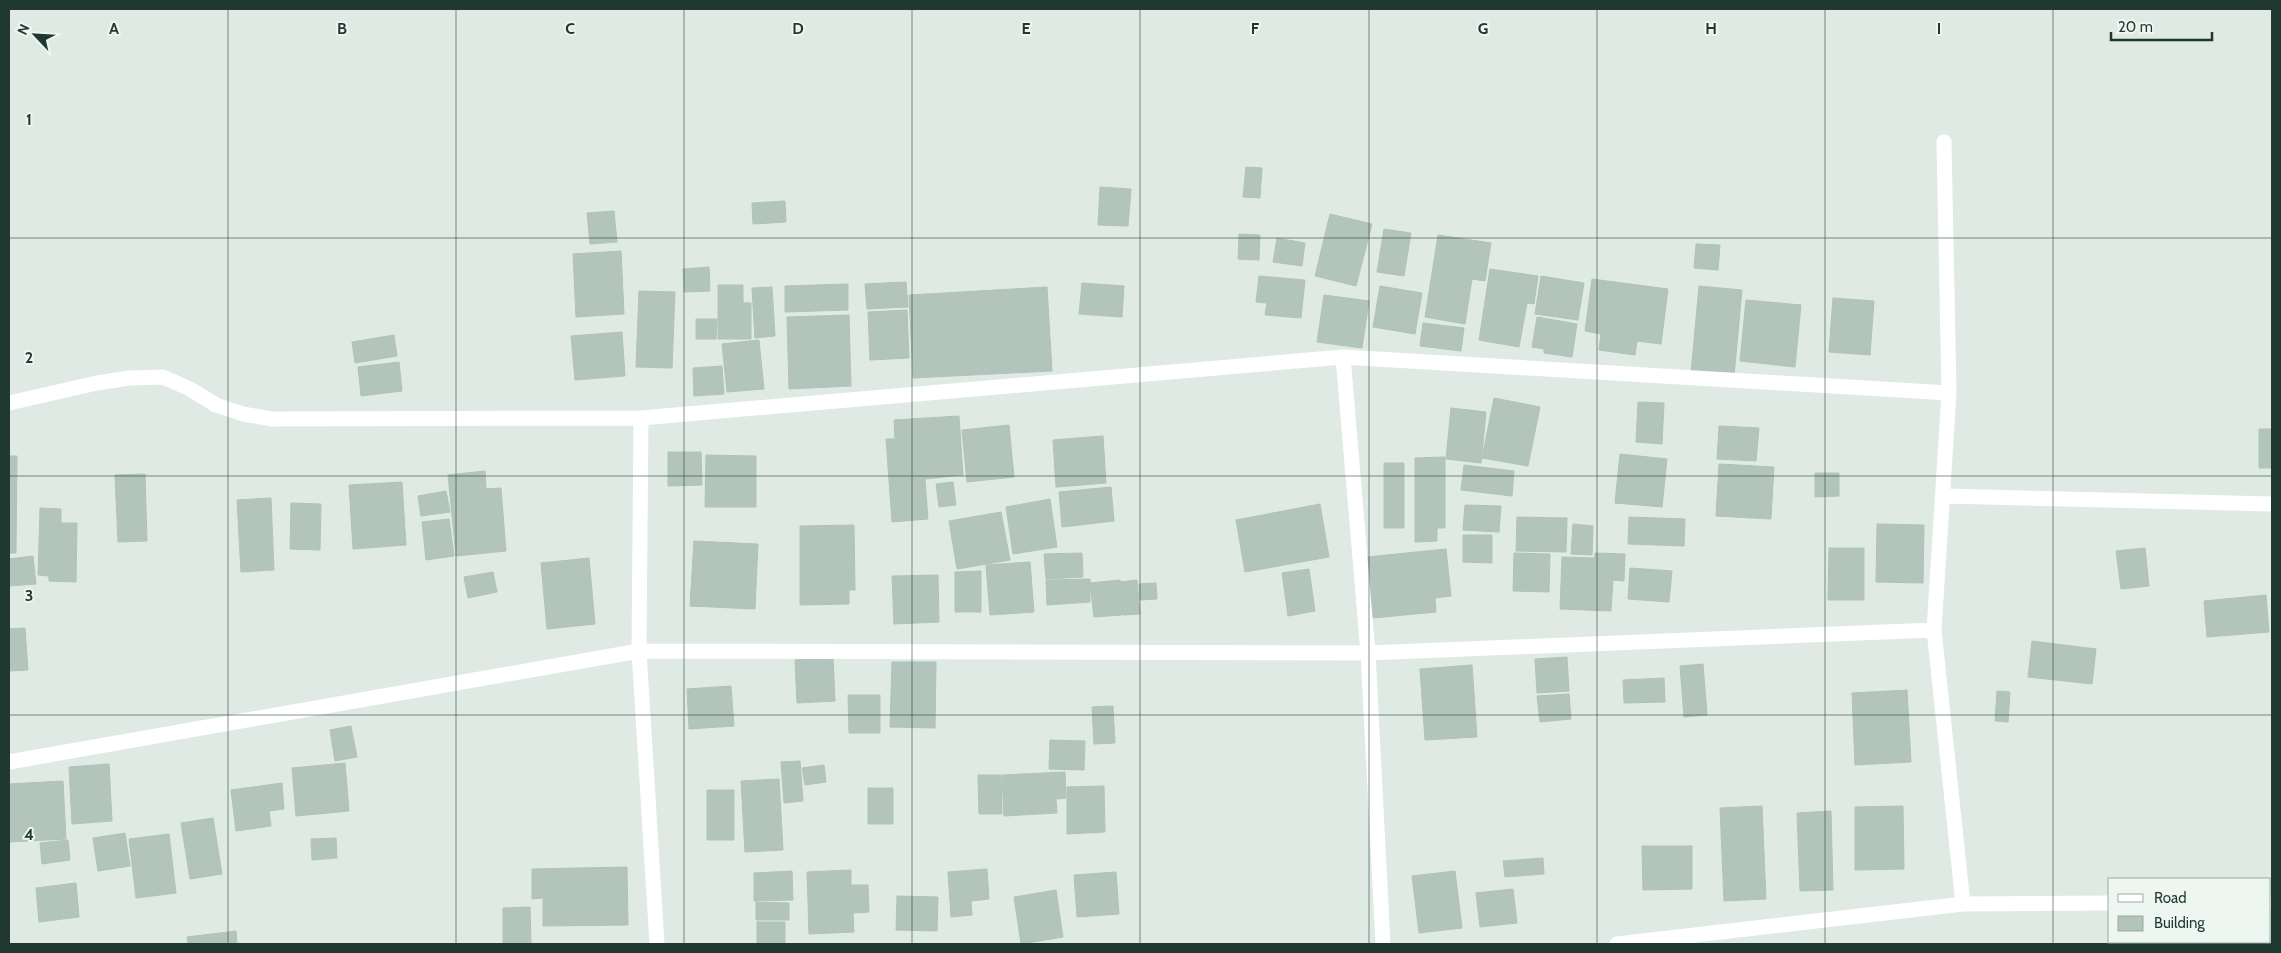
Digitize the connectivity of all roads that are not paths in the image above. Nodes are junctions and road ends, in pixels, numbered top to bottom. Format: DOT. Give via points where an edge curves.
graph roads {
  1 [pos="1944,142"];
  2 [pos="1343,357"];
  3 [pos="1949,393"];
  4 [pos="9,403"];
  5 [pos="641,418"];
  6 [pos="1944,496"];
  7 [pos="2272,504"];
  8 [pos="1934,630"];
  9 [pos="639,651"];
  10 [pos="1368,653"];
  11 [pos="9,762"];
  12 [pos="2108,903"];
  13 [pos="1963,904"];
  14 [pos="656,944"];
  15 [pos="1383,944"];
  16 [pos="1617,944"];
  1 -- 3 [label="street"];
  2 -- 3 [label="street"];
  2 -- 5 [label="street"];
  2 -- 10 [label="street"];
  3 -- 6 [label="street"];
  4 -- 5 [label="street" via="98,383 163,377 216,405 243,414 272,418"];
  5 -- 9 [label="street"];
  6 -- 7 [label="street"];
  6 -- 8 [label="street"];
  8 -- 10 [label="street"];
  8 -- 13 [label="street"];
  9 -- 10 [label="street"];
  9 -- 11 [label="street"];
  9 -- 14 [label="street"];
  10 -- 15 [label="street"];
  12 -- 13 [label="street"];
  13 -- 16 [label="street"];
}
